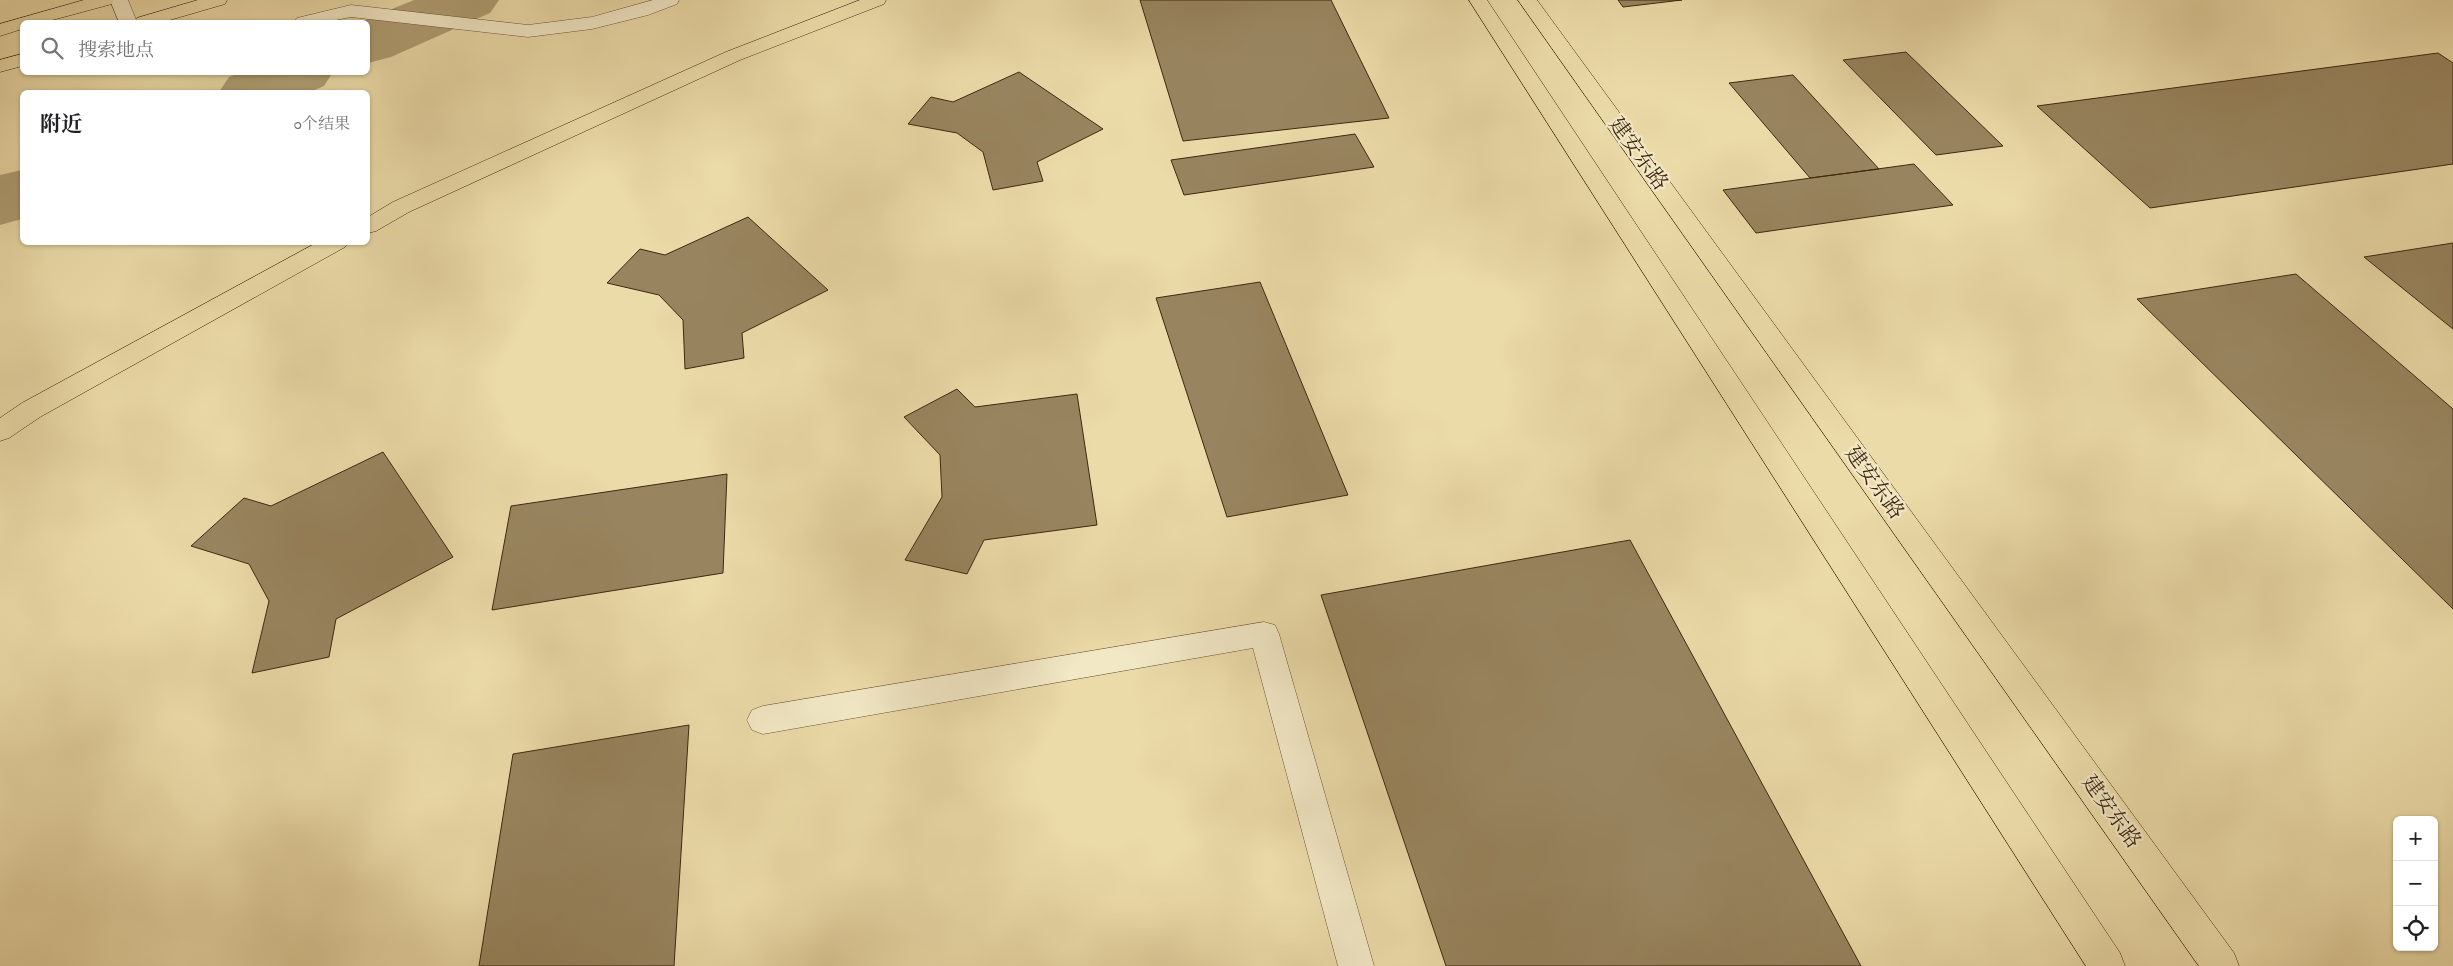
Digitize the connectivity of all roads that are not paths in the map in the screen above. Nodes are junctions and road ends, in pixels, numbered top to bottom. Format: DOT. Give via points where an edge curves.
graph roads {
  1 [pos="105,0"];
  2 [pos="119,0"];
  3 [pos="670,0"];
  4 [pos="877,0"];
  5 [pos="1478,0"];
  6 [pos="1528,0"];
  7 [pos="214,1"];
  8 [pos="34,20"];
  9 [pos="127,20"];
  10 [pos="151,20"];
  11 [pos="313,20"];
  12 [pos="20,24"];
  13 [pos="0,30"];
  14 [pos="20,61"];
  15 [pos="0,66"];
  16 [pos="370,225"];
  17 [pos="332,245"];
  18 [pos="0,431"];
  19 [pos="763,720"];
  20 [pos="1356,966"];
  21 [pos="2107,966"];
  22 [pos="2221,966"];
  1 -- 8 [label="main road"];
  2 -- 9 [label="street"];
  3 -- 11 [label="street" via="617,18 528,31 351,11"];
  4 -- 16 [label="main road" via="734,56 402,207"];
  5 -- 21 [label="main road"];
  6 -- 22 [label="main road, 建安东路"];
  7 -- 10 [label="main road"];
  12 -- 13 [label="main road"];
  14 -- 15 [label="main road"];
  17 -- 18 [label="main road" via="31,410"];
  19 -- 20 [label="street" via="1264,634"];
}
